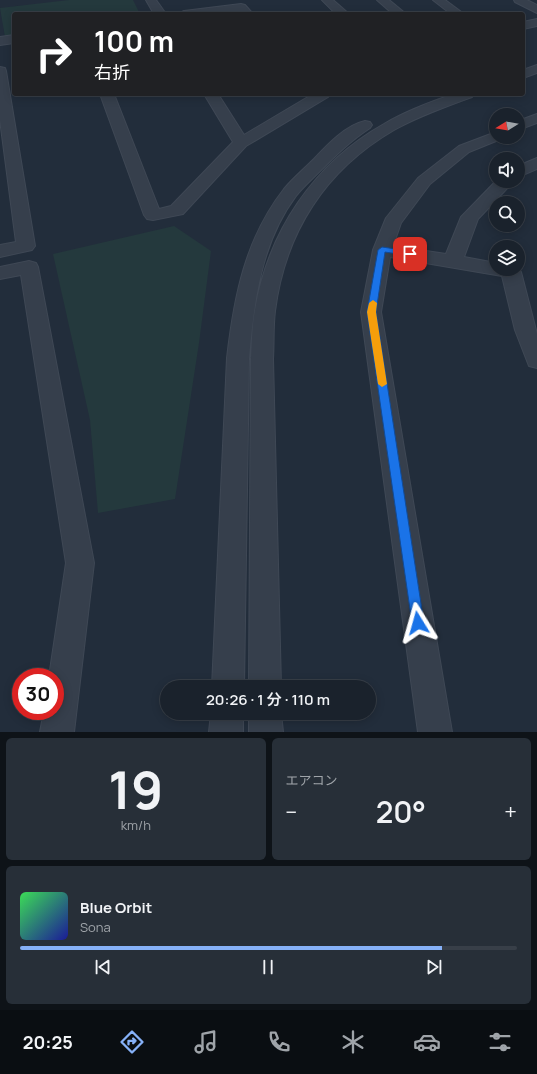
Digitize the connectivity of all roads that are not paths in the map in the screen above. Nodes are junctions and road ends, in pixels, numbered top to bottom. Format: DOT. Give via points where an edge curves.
graph roads {
  1 [pos="151,0"];
  2 [pos="327,0"];
  3 [pos="382,0"];
  4 [pos="438,0"];
  5 [pos="519,0"];
  6 [pos="537,10"];
  7 [pos="159,12"];
  8 [pos="200,12"];
  9 [pos="245,12"];
  10 [pos="341,12"];
  11 [pos="397,12"];
  12 [pos="455,12"];
  13 [pos="537,22"];
  14 [pos="525,25"];
  15 [pos="12,39"];
  16 [pos="0,41"];
  17 [pos="537,60"];
  18 [pos="525,64"];
  19 [pos="537,70"];
  20 [pos="0,71"];
  21 [pos="525,73"];
  22 [pos="108,96"];
  23 [pos="212,96"];
  24 [pos="318,96"];
  25 [pos="433,96"];
  26 [pos="461,96"];
  27 [pos="537,118"];
  28 [pos="525,123"];
  29 [pos="489,139"];
  30 [pos="241,143"];
  31 [pos="537,163"];
  32 [pos="525,169"];
  33 [pos="497,188"];
  34 [pos="382,250"];
  35 [pos="0,251"];
  36 [pos="453,261"];
  37 [pos="489,268"];
  38 [pos="0,273"];
  39 [pos="512,276"];
  40 [pos="537,360"];
  41 [pos="228,680"];
  42 [pos="265,680"];
  43 [pos="227,720"];
  44 [pos="265,720"];
  45 [pos="57,732"];
  46 [pos="226,732"];
  47 [pos="266,732"];
  48 [pos="435,732"];
  1 -- 7 [label="street"];
  2 -- 10 [label="street"];
  3 -- 11 [label="street"];
  4 -- 12 [label="street"];
  5 -- 6 [label="street"];
  8 -- 9 [label="street" via="241,7"];
  13 -- 14 [label="street"];
  15 -- 16 [label="street"];
  17 -- 18 [label="street"];
  19 -- 21 [label="street"];
  20 -- 35 [label="street" via="26,246"];
  22 -- 30 [label="street" via="153,215 177,210"];
  23 -- 30 [label="street"];
  24 -- 30 [label="street"];
  25 -- 41 [label="street" via="388,113 361,128 324,157 289,194 267,231 251,270 243,308 238,358"];
  26 -- 42 [label="street" via="401,120 357,149 330,174 306,201 288,233 274,273 266,310 262,359"];
  27 -- 28 [label="street"];
  29 -- 34 [label="street" via="464,149 424,181 392,222"];
  31 -- 32 [label="street"];
  33 -- 36 [label="street" via="470,217"];
  34 -- 36 [label="street"];
  34 -- 48 [label="street" via="371,312"];
  36 -- 37 [label="street"];
  38 -- 45 [label="street" via="29,268 80,563"];
  39 -- 40 [label="street" via="525,330"];
  43 -- 46 [label="street"];
  44 -- 47 [label="street"];
}
